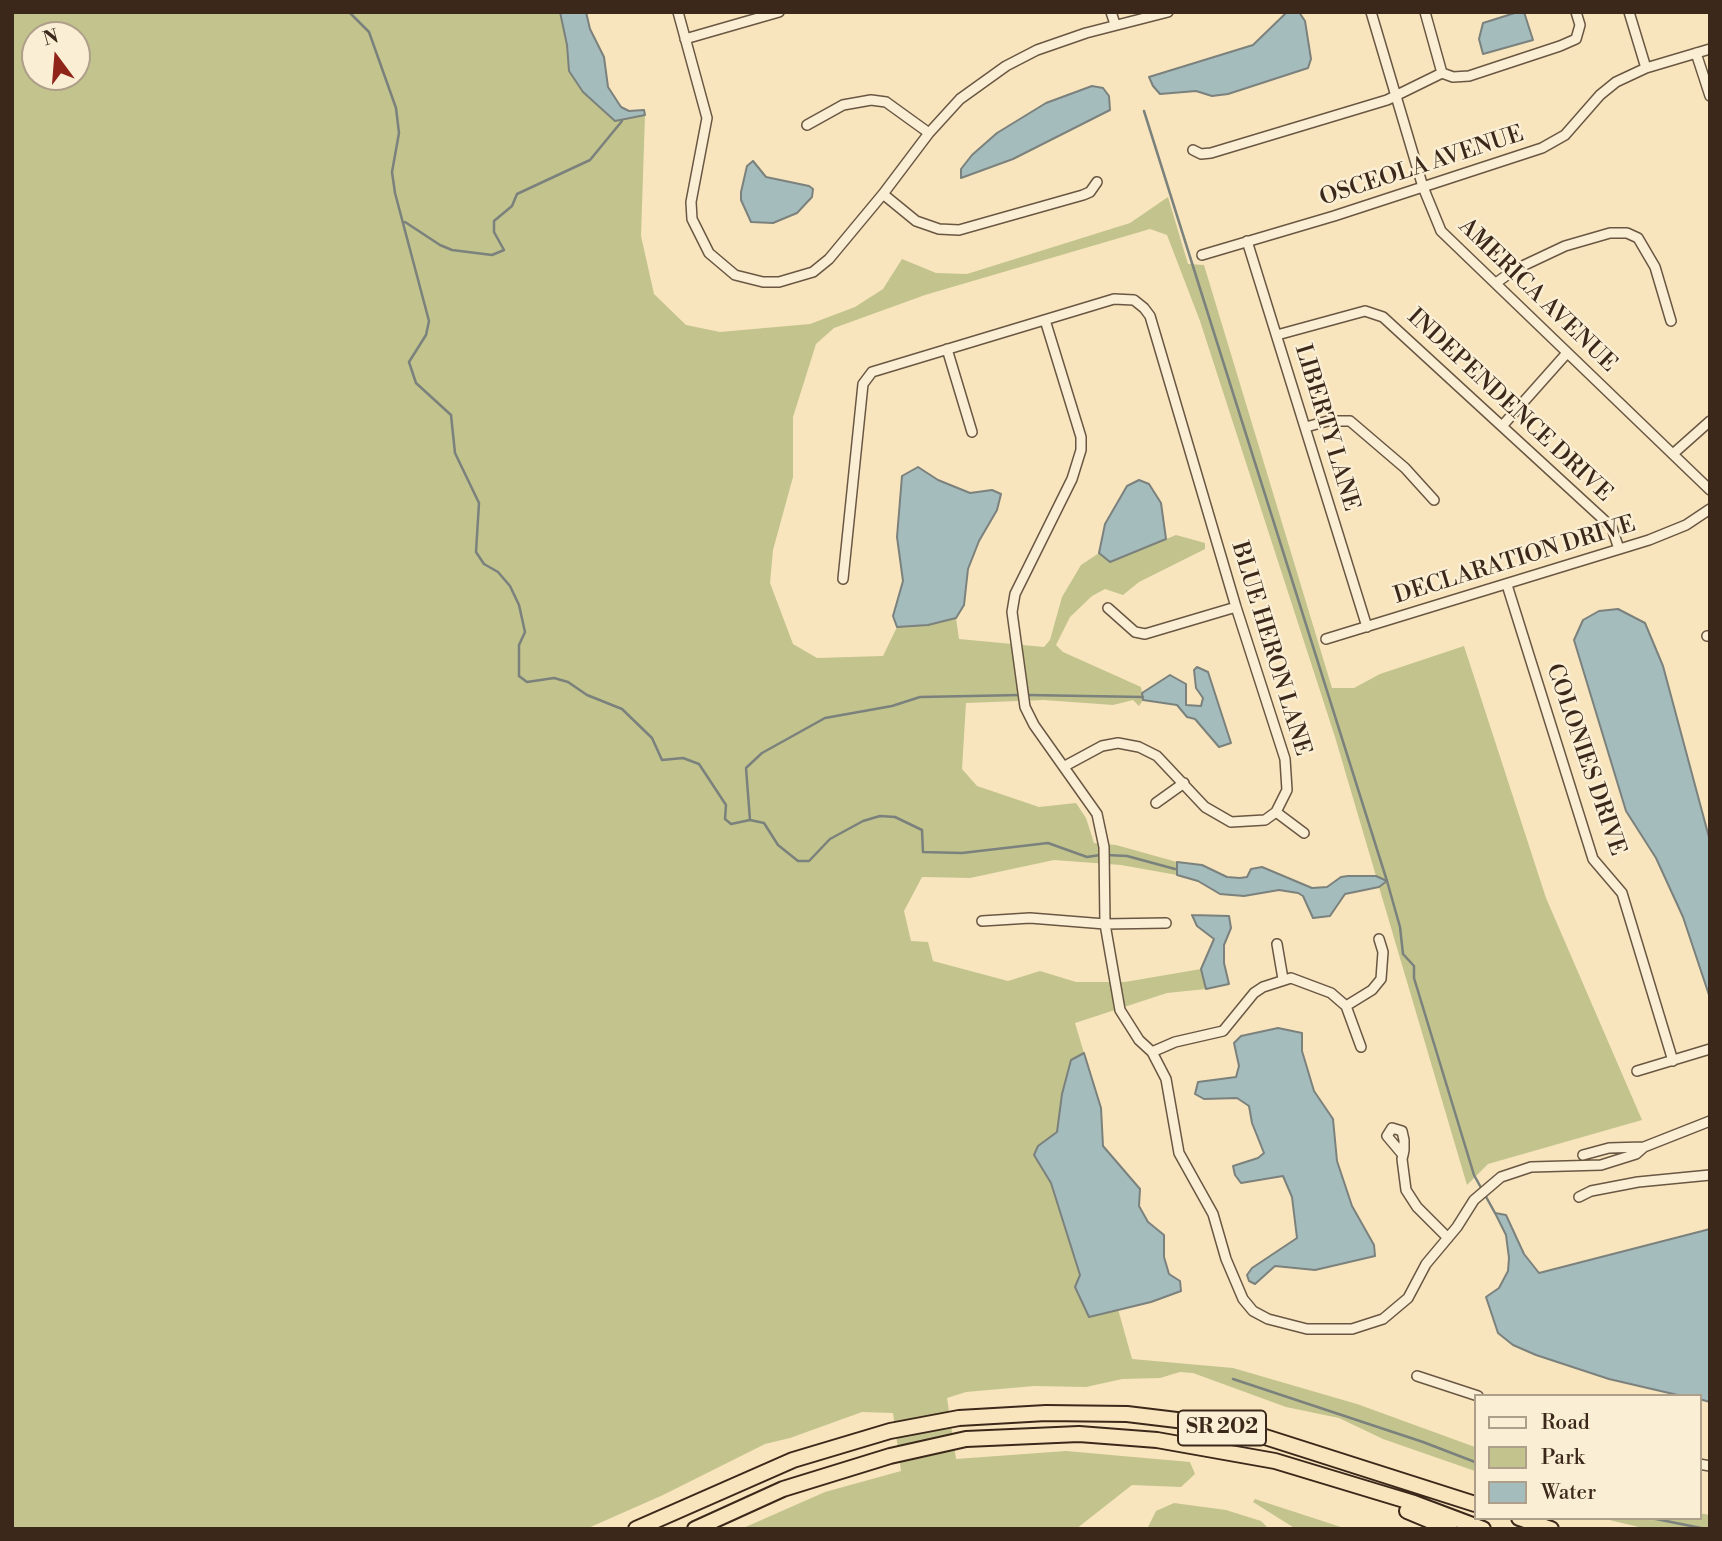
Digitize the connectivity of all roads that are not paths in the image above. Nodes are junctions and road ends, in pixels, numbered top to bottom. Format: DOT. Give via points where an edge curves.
graph roads {
  1 [pos="678,12"];
  2 [pos="779,12"];
  3 [pos="1111,12"];
  4 [pos="1168,12"];
  5 [pos="1371,12"];
  6 [pos="1425,12"];
  7 [pos="1576,12"];
  8 [pos="1629,12"];
  9 [pos="1115,24"];
  10 [pos="685,39"];
  11 [pos="1710,49"];
  12 [pos="1696,53"];
  13 [pos="1646,68"];
  14 [pos="1442,73"];
  15 [pos="1395,93"];
  16 [pos="1710,96"];
  17 [pos="807,125"];
  18 [pos="929,134"];
  19 [pos="1193,150"];
  20 [pos="1097,182"];
  21 [pos="1423,187"];
  22 [pos="883,194"];
  23 [pos="1247,241"];
  24 [pos="1202,255"];
  25 [pos="1496,284"];
  26 [pos="1045,320"];
  27 [pos="1671,321"];
  28 [pos="1277,335"];
  29 [pos="947,349"];
  30 [pos="1567,353"];
  31 [pos="1710,421"];
  32 [pos="1503,425"];
  33 [pos="1306,427"];
  34 [pos="972,432"];
  35 [pos="1674,453"];
  36 [pos="1710,490"];
  37 [pos="1434,500"];
  38 [pos="1710,509"];
  39 [pos="1619,549"];
  40 [pos="843,579"];
  41 [pos="1507,585"];
  42 [pos="1236,607"];
  43 [pos="1108,608"];
  44 [pos="1367,627"];
  45 [pos="1326,639"];
  46 [pos="1065,766"];
  47 [pos="1184,783"];
  48 [pos="1156,803"];
  49 [pos="1276,812"];
  50 [pos="1304,834"];
  51 [pos="982,921"];
  52 [pos="1166,923"];
  53 [pos="1105,924"];
  54 [pos="1379,939"];
  55 [pos="1277,944"];
  56 [pos="1283,979"];
  57 [pos="1346,1006"];
  58 [pos="1361,1047"];
  59 [pos="1710,1049"];
  60 [pos="1152,1052"];
  61 [pos="1673,1060"];
  62 [pos="1637,1071"];
  63 [pos="1710,1121"];
  64 [pos="1644,1147"];
  65 [pos="1403,1155"];
  66 [pos="1570,1166"];
  67 [pos="1710,1175"];
  68 [pos="1579,1197"];
  69 [pos="1448,1238"];
  70 [pos="1417,1376"];
  71 [pos="1474,1395"];
  72 [pos="1315,1473"];
  73 [pos="1474,1504"];
  74 [pos="1525,1520"];
  75 [pos="636,1529"];
  76 [pos="695,1529"];
  77 [pos="1450,1529"];
  78 [pos="1483,1529"];
  79 [pos="1551,1529"];
  1 -- 10 [label="street"];
  2 -- 10 [label="street"];
  3 -- 9 [label="street"];
  4 -- 9 [label="street"];
  5 -- 15 [label="street, AMERICA AVENUE"];
  6 -- 14 [label="street"];
  7 -- 14 [label="street" via="1580,25 1576,39 1560,47 1468,76"];
  8 -- 13 [label="street"];
  9 -- 18 [label="street" via="1037,50 1006,66 960,99"];
  10 -- 22 [label="street" via="707,118 692,219 709,253 722,265 735,275 763,282 805,275 829,259"];
  11 -- 12 [label="street, OSCEOLA AVENUE"];
  12 -- 13 [label="street, OSCEOLA AVENUE"];
  12 -- 16 [label="street"];
  13 -- 21 [label="street, OSCEOLA AVENUE" via="1616,82 1565,135 1542,149"];
  14 -- 15 [label="street"];
  15 -- 19 [label="street" via="1387,100 1211,153"];
  15 -- 21 [label="street, AMERICA AVENUE"];
  17 -- 18 [label="street" via="843,105 871,100 886,102"];
  18 -- 22 [label="street"];
  20 -- 22 [label="street" via="1083,195 958,230 916,220"];
  21 -- 23 [label="street, OSCEOLA AVENUE"];
  21 -- 25 [label="street, AMERICA AVENUE" via="1441,231"];
  23 -- 24 [label="street, OSCEOLA AVENUE"];
  23 -- 28 [label="street, LIBERTY LANE"];
  25 -- 27 [label="street" via="1538,257 1618,232 1638,239 1655,267"];
  25 -- 30 [label="street, AMERICA AVENUE"];
  26 -- 29 [label="street"];
  26 -- 42 [label="street, BLUE HERON LANE" via="1124,298 1150,316"];
  26 -- 46 [label="street" via="1081,450 1072,479 1015,594 1012,612 1025,708"];
  28 -- 32 [label="street, INDEPENDENCE DRIVE" via="1373,312 1403,332"];
  28 -- 33 [label="street, LIBERTY LANE"];
  29 -- 34 [label="street"];
  29 -- 40 [label="street" via="873,372 863,384"];
  30 -- 32 [label="street"];
  30 -- 35 [label="street, AMERICA AVENUE"];
  31 -- 35 [label="street"];
  32 -- 39 [label="street, INDEPENDENCE DRIVE" via="1612,528"];
  33 -- 37 [label="street" via="1350,421"];
  33 -- 44 [label="street, LIBERTY LANE"];
  35 -- 36 [label="street, AMERICA AVENUE"];
  38 -- 39 [label="street, DECLARATION DRIVE" via="1686,525"];
  39 -- 41 [label="street, DECLARATION DRIVE"];
  41 -- 44 [label="street, DECLARATION DRIVE"];
  41 -- 61 [label="street, COLONIES DRIVE" via="1593,859 1622,893"];
  42 -- 43 [label="street" via="1145,634 1135,632"];
  42 -- 49 [label="street, BLUE HERON LANE" via="1285,759 1287,790"];
  44 -- 45 [label="street, DECLARATION DRIVE"];
  46 -- 47 [label="street" via="1102,746 1118,743 1157,756"];
  46 -- 53 [label="street" via="1097,814 1104,847"];
  47 -- 48 [label="street"];
  47 -- 49 [label="street" via="1205,807 1231,822 1265,820"];
  49 -- 50 [label="street"];
  51 -- 53 [label="street" via="1030,918"];
  52 -- 53 [label="street"];
  53 -- 60 [label="street" via="1120,1010"];
  54 -- 57 [label="street" via="1381,979"];
  55 -- 56 [label="street"];
  56 -- 57 [label="street" via="1303,980"];
  56 -- 60 [label="street" via="1254,993 1223,1031"];
  57 -- 58 [label="street"];
  59 -- 61 [label="street"];
  60 -- 69 [label="street" via="1166,1079 1179,1153 1213,1214 1236,1286 1253,1311 1307,1329 1352,1329 1383,1319 1408,1298 1426,1264"];
  61 -- 62 [label="street"];
  63 -- 64 [label="street"];
  64 -- 66 [label="street" via="1601,1165"];
  64 -- 66 [label="street" via="1609,1148 1583,1155"];
  65 -- 69 [label="street" via="1406,1190"];
  66 -- 69 [label="street" via="1531,1167 1501,1177 1474,1200"];
  67 -- 68 [label="street" via="1639,1182"];
  70 -- 71 [label="street"];
  72 -- 76 [label="highway, SR 202" via="1275,1461 1157,1440 1079,1434 966,1439 890,1456 783,1489"];
  72 -- 77 [label="highway"];
  72 -- 78 [label="highway, SR 202"];
  73 -- 75 [label="highway, SR 202" via="1262,1436 1126,1414 1045,1413 959,1418 890,1431 793,1460"];
  74 -- 79 [label="highway"];
}
